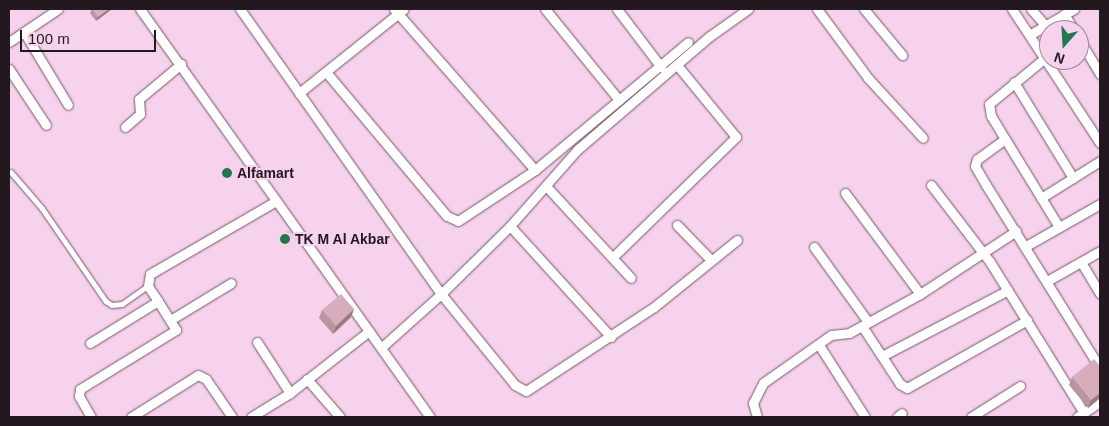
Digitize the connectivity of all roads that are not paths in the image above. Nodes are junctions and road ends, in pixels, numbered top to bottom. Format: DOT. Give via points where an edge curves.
graph roads {
  1 [pos="58,9"];
  2 [pos="140,9"];
  3 [pos="240,9"];
  4 [pos="545,9"];
  5 [pos="617,9"];
  6 [pos="748,9"];
  7 [pos="817,9"];
  8 [pos="864,9"];
  9 [pos="1012,9"];
  10 [pos="1031,9"];
  11 [pos="1074,9"];
  12 [pos="399,10"];
  13 [pos="44,12"];
  14 [pos="1064,14"];
  15 [pos="1019,17"];
  16 [pos="1041,20"];
  17 [pos="1054,20"];
  18 [pos="1068,20"];
  19 [pos="1039,29"];
  20 [pos="24,32"];
  21 [pos="1031,34"];
  22 [pos="9,42"];
  23 [pos="688,42"];
  24 [pos="1039,48"];
  25 [pos="902,55"];
  26 [pos="1089,56"];
  27 [pos="1039,63"];
  28 [pos="181,64"];
  29 [pos="677,65"];
  30 [pos="661,67"];
  31 [pos="9,69"];
  32 [pos="1053,70"];
  33 [pos="326,72"];
  34 [pos="1100,74"];
  35 [pos="1014,82"];
  36 [pos="299,93"];
  37 [pos="619,100"];
  38 [pos="68,104"];
  39 [pos="46,125"];
  40 [pos="125,127"];
  41 [pos="923,138"];
  42 [pos="1005,139"];
  43 [pos="1100,143"];
  44 [pos="1100,161"];
  45 [pos="534,170"];
  46 [pos="11,172"];
  47 [pos="1073,178"];
  48 [pos="931,185"];
  49 [pos="546,186"];
  50 [pos="845,193"];
  51 [pos="1041,198"];
  52 [pos="276,201"];
  53 [pos="1100,204"];
  54 [pos="677,225"];
  55 [pos="510,226"];
  56 [pos="1059,227"];
  57 [pos="1016,231"];
  58 [pos="738,240"];
  59 [pos="1026,246"];
  60 [pos="814,247"];
  61 [pos="1100,251"];
  62 [pos="983,255"];
  63 [pos="613,257"];
  64 [pos="711,260"];
  65 [pos="1081,262"];
  66 [pos="631,278"];
  67 [pos="1047,282"];
  68 [pos="231,283"];
  69 [pos="148,286"];
  70 [pos="1008,290"];
  71 [pos="441,294"];
  72 [pos="920,294"];
  73 [pos="1100,294"];
  74 [pos="158,301"];
  75 [pos="172,319"];
  76 [pos="1027,320"];
  77 [pos="865,324"];
  78 [pos="369,331"];
  79 [pos="611,337"];
  80 [pos="90,342"];
  81 [pos="256,342"];
  82 [pos="819,345"];
  83 [pos="382,347"];
  84 [pos="882,356"];
  85 [pos="1100,368"];
  86 [pos="307,380"];
  87 [pos="1020,386"];
  88 [pos="290,393"];
  89 [pos="1100,402"];
  90 [pos="1081,415"];
  91 [pos="428,416"];
  92 [pos="91,417"];
  93 [pos="131,417"];
  94 [pos="232,417"];
  95 [pos="251,417"];
  96 [pos="340,417"];
  97 [pos="756,417"];
  98 [pos="865,417"];
  99 [pos="971,417"];
  1 -- 13 [label="street"];
  2 -- 28 [label="street"];
  3 -- 36 [label="street"];
  4 -- 37 [label="street"];
  5 -- 30 [label="street"];
  6 -- 29 [label="street"];
  7 -- 41 [label="street" via="868,78"];
  8 -- 25 [label="street"];
  9 -- 15 [label="street"];
  10 -- 15 [label="street"];
  10 -- 16 [label="street"];
  11 -- 14 [label="street"];
  12 -- 33 [label="street"];
  12 -- 45 [label="street"];
  13 -- 20 [label="street"];
  14 -- 17 [label="street"];
  14 -- 18 [label="street"];
  15 -- 21 [label="street"];
  19 -- 21 [label="street"];
  20 -- 22 [label="street"];
  20 -- 38 [label="street"];
  21 -- 24 [label="street"];
  23 -- 30 [label="street"];
  26 -- 34 [label="street"];
  27 -- 35 [label="street"];
  28 -- 40 [label="street" via="139,98 140,114"];
  28 -- 52 [label="street"];
  29 -- 49 [label="street" via="578,149"];
  29 -- 63 [label="street" via="736,137"];
  30 -- 37 [label="street"];
  31 -- 39 [label="street"];
  32 -- 43 [label="street"];
  33 -- 36 [label="street"];
  33 -- 45 [label="street" via="450,219 461,220"];
  35 -- 42 [label="street" via="990,104 991,116"];
  35 -- 47 [label="street"];
  36 -- 71 [label="street"];
  37 -- 45 [label="street"];
  42 -- 51 [label="street"];
  42 -- 57 [label="street" via="977,159 975,166"];
  44 -- 47 [label="street"];
  46 -- 69 [label="lane" via="42,208 106,301 112,305 122,304"];
  47 -- 51 [label="street"];
  48 -- 62 [label="street"];
  49 -- 55 [label="street"];
  49 -- 63 [label="street"];
  50 -- 72 [label="street"];
  51 -- 56 [label="street"];
  52 -- 69 [label="street" via="150,274"];
  52 -- 78 [label="street"];
  53 -- 56 [label="street"];
  54 -- 64 [label="street"];
  55 -- 71 [label="street"];
  55 -- 79 [label="street"];
  56 -- 59 [label="street"];
  57 -- 59 [label="street"];
  57 -- 62 [label="street"];
  58 -- 64 [label="street"];
  59 -- 67 [label="street"];
  60 -- 77 [label="street"];
  61 -- 65 [label="street"];
  62 -- 70 [label="street"];
  62 -- 72 [label="street"];
  63 -- 66 [label="street"];
  64 -- 79 [label="street" via="682,287"];
  65 -- 67 [label="street"];
  65 -- 73 [label="street"];
  67 -- 85 [label="street"];
  68 -- 75 [label="street"];
  69 -- 74 [label="street"];
  70 -- 76 [label="street"];
  70 -- 84 [label="street"];
  71 -- 79 [label="street" via="521,391 533,388"];
  71 -- 83 [label="street"];
  72 -- 77 [label="street"];
  74 -- 75 [label="street"];
  74 -- 80 [label="street"];
  75 -- 92 [label="street" via="176,330 173,334 80,389 79,396"];
  76 -- 84 [label="street" via="910,387 900,384"];
  76 -- 90 [label="street"];
  77 -- 82 [label="street" via="845,335 831,335"];
  77 -- 84 [label="street"];
  78 -- 83 [label="street"];
  78 -- 86 [label="street"];
  81 -- 88 [label="street"];
  82 -- 97 [label="street" via="758,388 753,407"];
  82 -- 98 [label="street"];
  83 -- 91 [label="street"];
  86 -- 88 [label="street"];
  86 -- 96 [label="street"];
  87 -- 99 [label="street"];
  88 -- 95 [label="street"];
  89 -- 90 [label="street"];
  93 -- 94 [label="street" via="195,375 206,379"];
}
